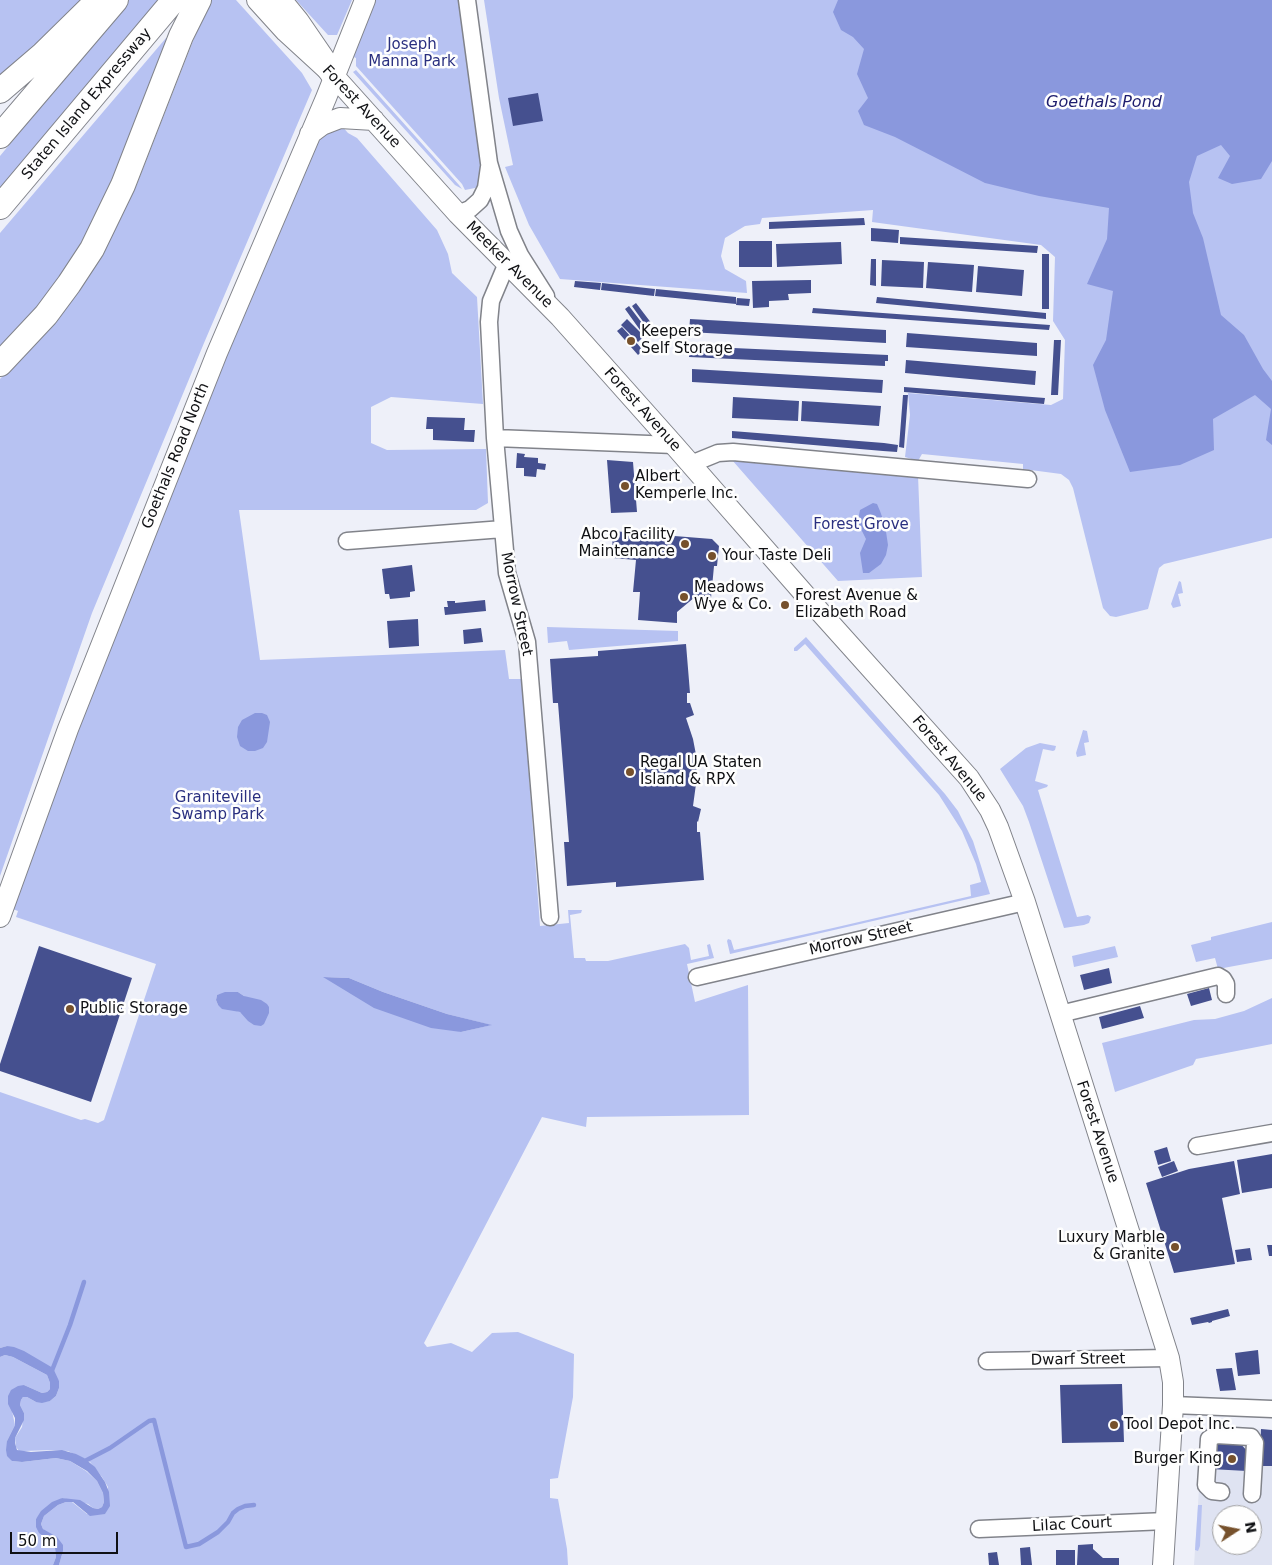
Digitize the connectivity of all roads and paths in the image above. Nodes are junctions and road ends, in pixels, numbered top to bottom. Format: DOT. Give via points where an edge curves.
graph roads {
  1 [pos="98,0"];
  2 [pos="116,0"];
  3 [pos="174,0"];
  4 [pos="199,0"];
  5 [pos="257,0"];
  6 [pos="278,0"];
  7 [pos="364,0"];
  8 [pos="467,0"];
  9 [pos="334,76"];
  10 [pos="0,92"];
  11 [pos="374,120"];
  12 [pos="310,134"];
  13 [pos="0,136"];
  14 [pos="490,163"];
  15 [pos="0,207"];
  16 [pos="458,214"];
  17 [pos="506,263"];
  18 [pos="560,317"];
  19 [pos="0,364"];
  20 [pos="495,438"];
  21 [pos="674,445"];
  22 [pos="691,464"];
  23 [pos="1028,478"];
  24 [pos="503,529"];
  25 [pos="346,541"];
  26 [pos="1025,902"];
  27 [pos="0,917"];
  28 [pos="550,918"];
  29 [pos="697,977"];
  30 [pos="1226,994"];
  31 [pos="1060,1014"];
  32 [pos="1272,1133"];
  33 [pos="1196,1146"];
  34 [pos="1169,1358"];
  35 [pos="987,1362"];
  36 [pos="1173,1405"];
  37 [pos="1272,1409"];
  38 [pos="1221,1492"];
  39 [pos="1252,1494"];
  40 [pos="1166,1521"];
  41 [pos="979,1529"];
  42 [pos="1163,1565"];
  1 -- 10 [label="highway"];
  2 -- 13 [label="highway"];
  3 -- 15 [label="highway, Staten Island Expressway"];
  4 -- 19 [label="highway" via="181,36 123,185 92,249 46,315"];
  5 -- 9 [label="main road, Forest Avenue"];
  6 -- 9 [label="highway"];
  7 -- 9 [label="main road, Goethals Road North"];
  8 -- 14 [label="street, Forest Avenue"];
  9 -- 11 [label="main road, Forest Avenue"];
  9 -- 12 [label="main road, Goethals Road North"];
  11 -- 12 [label="main road" via="340,118"];
  11 -- 16 [label="main road, Forest Avenue"];
  12 -- 27 [label="main road, Goethals Road North" via="206,380 68,730"];
  14 -- 16 [label="street, Forest Avenue" via="486,188 480,200"];
  14 -- 18 [label="street, Forest Avenue" via="509,231 520,255"];
  16 -- 17 [label="main road, Meeker Avenue"];
  17 -- 18 [label="main road, Meeker Avenue"];
  17 -- 20 [label="street, Morrow Street" via="492,300 489,322"];
  18 -- 21 [label="main road, Forest Avenue"];
  20 -- 21 [label="street"];
  20 -- 24 [label="street, Morrow Street"];
  21 -- 22 [label="main road, Forest Avenue"];
  22 -- 23 [label="street" via="718,453 733,452"];
  22 -- 26 [label="main road, Forest Avenue" via="969,778 998,826"];
  24 -- 25 [label="street"];
  24 -- 28 [label="street, Morrow Street" via="507,573 527,642"];
  26 -- 29 [label="street, Morrow Street"];
  26 -- 31 [label="main road, Forest Avenue"];
  30 -- 31 [label="street" via="1226,984 1218,976"];
  31 -- 34 [label="main road, Forest Avenue"];
  32 -- 33 [label="street"];
  34 -- 35 [label="street, Dwarf Street"];
  34 -- 36 [label="main road, Forest Avenue"];
  36 -- 37 [label="street"];
  36 -- 40 [label="main road, Forest Avenue"];
  38 -- 39 [label="street" via="1212,1492 1206,1486 1209,1439 1216,1435 1251,1437 1255,1443"];
  40 -- 41 [label="street, Lilac Court"];
  40 -- 42 [label="main road, Forest Avenue"];
}
